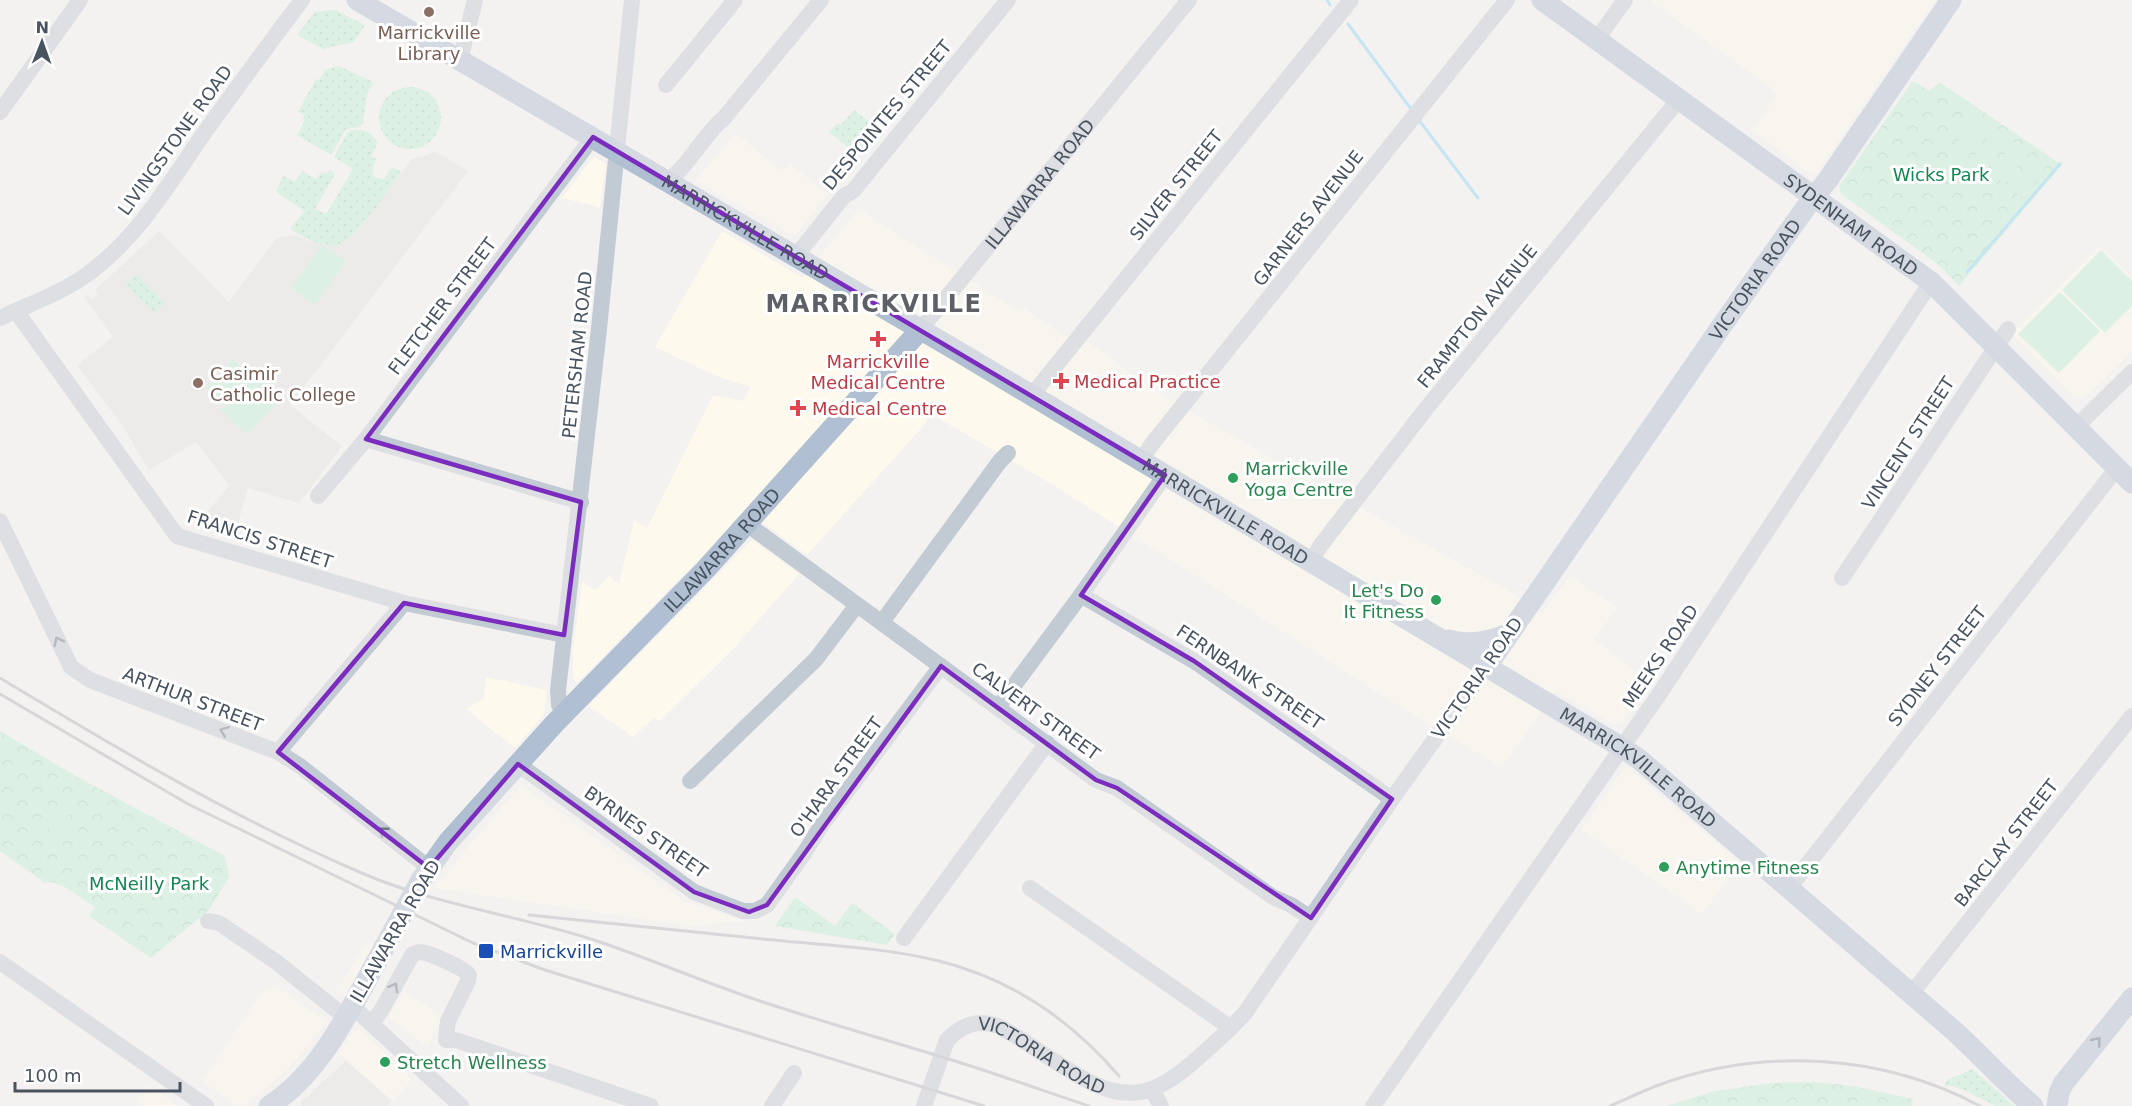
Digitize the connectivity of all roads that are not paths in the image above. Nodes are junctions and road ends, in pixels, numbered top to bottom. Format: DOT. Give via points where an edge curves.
graph roads {
  1 [pos="80,0"];
  2 [pos="302,0"];
  3 [pos="357,0"];
  4 [pos="475,0"];
  5 [pos="632,0"];
  6 [pos="735,0"];
  7 [pos="821,0"];
  8 [pos="1008,0"];
  9 [pos="1189,0"];
  10 [pos="1351,0"];
  11 [pos="1507,0"];
  12 [pos="1542,0"];
  13 [pos="1625,0"];
  14 [pos="1951,0"];
  15 [pos="1597,39"];
  16 [pos="460,60"];
  17 [pos="666,86"];
  18 [pos="1680,98"];
  19 [pos="0,112"];
  20 [pos="593,137"];
  21 [pos="617,152"];
  22 [pos="667,181"];
  23 [pos="1814,197"];
  24 [pos="796,256"];
  25 [pos="1931,282"];
  26 [pos="16,311"];
  27 [pos="0,318"];
  28 [pos="920,330"];
  29 [pos="2002,338"];
  30 [pos="2132,372"];
  31 [pos="1032,395"];
  32 [pos="2076,427"];
  33 [pos="366,439"];
  34 [pos="1008,453"];
  35 [pos="1141,461"];
  36 [pos="1165,475"];
  37 [pos="2125,476"];
  38 [pos="318,496"];
  39 [pos="581,502"];
  40 [pos="0,521"];
  41 [pos="747,524"];
  42 [pos="1310,562"];
  43 [pos="1842,578"];
  44 [pos="1081,595"];
  45 [pos="404,603"];
  46 [pos="857,605"];
  47 [pos="882,622"];
  48 [pos="1508,634"];
  49 [pos="564,635"];
  50 [pos="1437,636"];
  51 [pos="941,666"];
  52 [pos="1487,666"];
  53 [pos="998,706"];
  54 [pos="564,714"];
  55 [pos="2132,716"];
  56 [pos="1047,743"];
  57 [pos="1621,747"];
  58 [pos="278,752"];
  59 [pos="518,764"];
  60 [pos="690,781"];
  61 [pos="1392,799"];
  62 [pos="425,874"];
  63 [pos="1030,888"];
  64 [pos="1789,888"];
  65 [pos="760,910"];
  66 [pos="1311,918"];
  67 [pos="208,921"];
  68 [pos="904,938"];
  69 [pos="0,962"];
  70 [pos="1911,994"];
  71 [pos="2132,998"];
  72 [pos="348,1012"];
  73 [pos="371,1024"];
  74 [pos="1231,1028"];
  75 [pos="794,1073"];
  76 [pos="2063,1084"];
  77 [pos="1152,1090"];
  78 [pos="2016,1092"];
  79 [pos="206,1106"];
  80 [pos="269,1106"];
  81 [pos="461,1106"];
  82 [pos="651,1106"];
  83 [pos="772,1106"];
  84 [pos="924,1106"];
  85 [pos="1161,1106"];
  86 [pos="1373,1106"];
  87 [pos="2033,1106"];
  88 [pos="2057,1106"];
  1 -- 19 [label="street"];
  2 -- 26 [label="street, LIVINGSTONE ROAD" via="139,226 83,278"];
  3 -- 16 [label="main road, MARRICKVILLE ROAD"];
  4 -- 16 [label="street"];
  5 -- 21 [label="street, PETERSHAM ROAD"];
  6 -- 17 [label="street"];
  7 -- 22 [label="street"];
  8 -- 24 [label="street, DESPOINTES STREET"];
  9 -- 28 [label="street, ILLAWARRA ROAD"];
  10 -- 31 [label="street, SILVER STREET"];
  11 -- 35 [label="street, GARNERS AVENUE"];
  12 -- 15 [label="main road, SYDENHAM ROAD"];
  13 -- 15 [label="street"];
  14 -- 23 [label="main road, VICTORIA ROAD"];
  15 -- 18 [label="main road, SYDENHAM ROAD"];
  16 -- 20 [label="main road, MARRICKVILLE ROAD"];
  18 -- 23 [label="main road, SYDENHAM ROAD"];
  18 -- 42 [label="street, FRAMPTON AVENUE" via="1425,410"];
  20 -- 21 [label="main road, MARRICKVILLE ROAD"];
  20 -- 33 [label="street, FLETCHER STREET"];
  21 -- 22 [label="main road, MARRICKVILLE ROAD"];
  21 -- 39 [label="street, PETERSHAM ROAD"];
  22 -- 24 [label="main road, MARRICKVILLE ROAD"];
  23 -- 25 [label="main road, SYDENHAM ROAD"];
  23 -- 48 [label="main road, VICTORIA ROAD"];
  24 -- 28 [label="main road, MARRICKVILLE ROAD"];
  25 -- 29 [label="main road, SYDENHAM ROAD"];
  25 -- 57 [label="street, MEEKS ROAD"];
  26 -- 27 [label="street, LIVINGSTONE ROAD"];
  26 -- 45 [label="street, FRANCIS STREET" via="177,536"];
  28 -- 31 [label="main road, MARRICKVILLE ROAD"];
  28 -- 41 [label="main road, ILLAWARRA ROAD"];
  29 -- 32 [label="main road, SYDENHAM ROAD"];
  29 -- 43 [label="street, VINCENT STREET"];
  30 -- 32 [label="street"];
  31 -- 35 [label="main road, MARRICKVILLE ROAD"];
  32 -- 37 [label="main road, SYDENHAM ROAD"];
  33 -- 38 [label="street, FLETCHER STREET"];
  33 -- 39 [label="street"];
  34 -- 47 [label="street"];
  35 -- 36 [label="main road, MARRICKVILLE ROAD"];
  36 -- 42 [label="main road, MARRICKVILLE ROAD"];
  36 -- 44 [label="street"];
  37 -- 64 [label="street, SYDNEY STREET"];
  39 -- 49 [label="street, PETERSHAM ROAD"];
  58 -- 40 [label="street, ARTHUR STREET, one-way" via="90,680 71,667"];
  41 -- 46 [label="street, CALVERT STREET"];
  41 -- 54 [label="main road, ILLAWARRA ROAD"];
  42 -- 50 [label="main road, MARRICKVILLE ROAD"];
  44 -- 53 [label="street"];
  44 -- 61 [label="street, FERNBANK STREET" via="1194,661"];
  45 -- 49 [label="street, FRANCIS STREET"];
  45 -- 58 [label="street"];
  46 -- 47 [label="street, CALVERT STREET"];
  46 -- 60 [label="street" via="816,659"];
  47 -- 51 [label="street, CALVERT STREET"];
  48 -- 50 [label="main road" via="1470,643"];
  48 -- 52 [label="main road, VICTORIA ROAD"];
  49 -- 54 [label="street, PETERSHAM ROAD" via="558,701"];
  50 -- 52 [label="main road, MARRICKVILLE ROAD"];
  51 -- 53 [label="street, CALVERT STREET"];
  51 -- 65 [label="street, O'HARA STREET"];
  52 -- 57 [label="main road, MARRICKVILLE ROAD"];
  52 -- 61 [label="street, VICTORIA ROAD"];
  53 -- 56 [label="street, CALVERT STREET"];
  54 -- 59 [label="main road, ILLAWARRA ROAD"];
  55 -- 70 [label="street, BARCLAY STREET"];
  56 -- 66 [label="street, CALVERT STREET" via="1096,780 1117,788 1273,897"];
  56 -- 68 [label="street"];
  57 -- 64 [label="main road, MARRICKVILLE ROAD" via="1640,759"];
  57 -- 86 [label="street, MEEKS ROAD"];
  62 -- 58 [label="street, ARTHUR STREET, one-way" via="300,766"];
  59 -- 62 [label="main road, ILLAWARRA ROAD" via="448,842"];
  59 -- 65 [label="street, BYRNES STREET" via="694,892 743,910"];
  61 -- 66 [label="street, VICTORIA ROAD"];
  62 -- 72 [label="main road, ILLAWARRA ROAD, bridge"];
  63 -- 74 [label="street"];
  64 -- 70 [label="main road, MARRICKVILLE ROAD"];
  66 -- 74 [label="street, VICTORIA ROAD"];
  67 -- 72 [label="street" via="219,923"];
  69 -- 79 [label="street"];
  70 -- 78 [label="main road, MARRICKVILLE ROAD" via="1980,1053"];
  76 -- 71 [label="main road, one-way"];
  72 -- 73 [label="street"];
  72 -- 80 [label="main road, ILLAWARRA ROAD" via="312,1067"];
  73 -- 81 [label="street"];
  73 -- 82 [label="street, one-way" via="412,955 421,952 464,969 469,975 448,1020 446,1040 456,1040"];
  74 -- 77 [label="street, VICTORIA ROAD" via="1172,1079"];
  75 -- 83 [label="street"];
  76 -- 78 [label="main road" via="2036,1094"];
  76 -- 88 [label="main road"];
  77 -- 84 [label="street, VICTORIA ROAD" via="1135,1094 1098,1085 998,1026 974,1022 947,1040"];
  77 -- 85 [label="street"];
  78 -- 87 [label="main road, MARRICKVILLE ROAD"];
}
